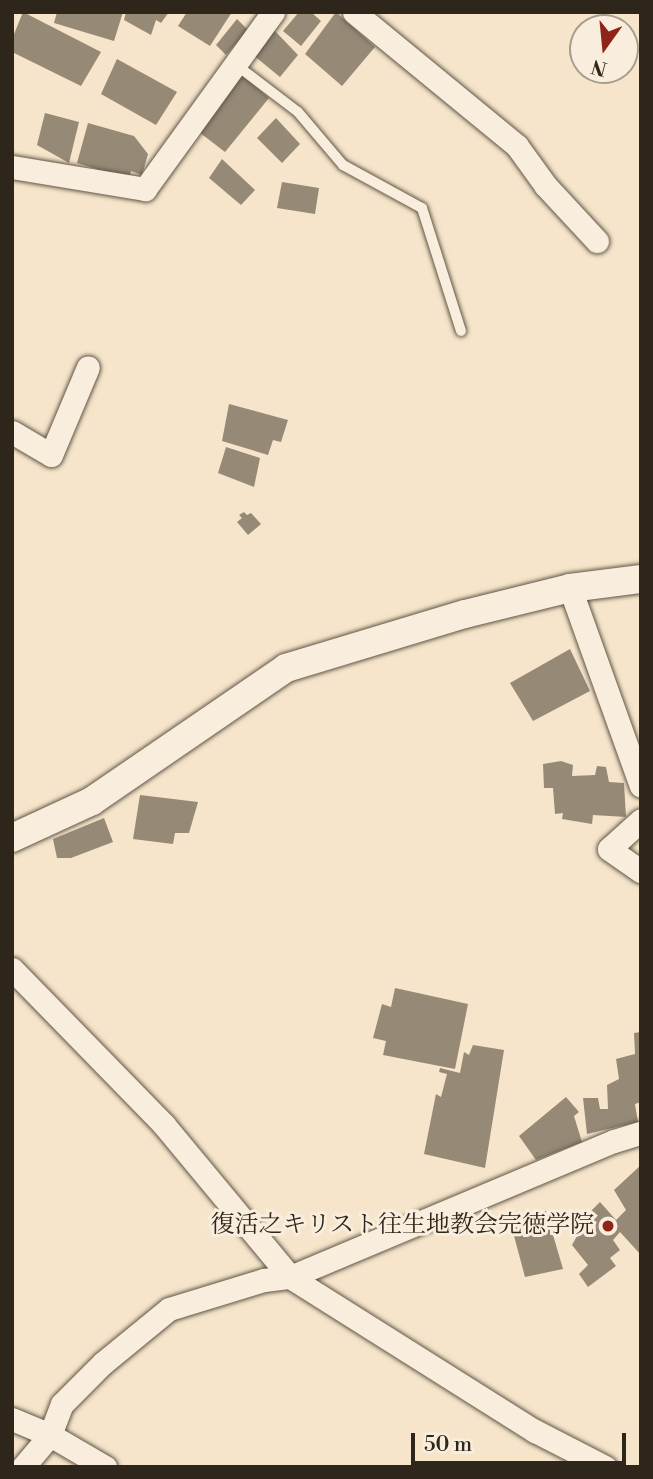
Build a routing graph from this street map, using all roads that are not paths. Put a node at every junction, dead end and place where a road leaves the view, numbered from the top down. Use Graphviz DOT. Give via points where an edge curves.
graph roads {
  1 [pos="273,12"];
  2 [pos="354,12"];
  3 [pos="235,64"];
  4 [pos="12,167"];
  5 [pos="597,241"];
  6 [pos="461,331"];
  7 [pos="88,368"];
  8 [pos="12,432"];
  9 [pos="641,579"];
  10 [pos="570,588"];
  11 [pos="641,786"];
  12 [pos="641,820"];
  13 [pos="12,838"];
  14 [pos="641,871"];
  15 [pos="12,969"];
  16 [pos="641,1133"];
  17 [pos="290,1277"];
  18 [pos="12,1419"];
  19 [pos="50,1435"];
  20 [pos="23,1467"];
  21 [pos="105,1467"];
  22 [pos="606,1467"];
  1 -- 3 [label="street"];
  2 -- 5 [label="street" via="517,146 546,186"];
  3 -- 4 [label="street" via="145,189"];
  3 -- 6 [label="lane" via="298,111 344,165 422,208"];
  7 -- 8 [label="street" via="51,455"];
  9 -- 10 [label="street"];
  10 -- 11 [label="street"];
  10 -- 13 [label="street" via="286,668 92,801"];
  12 -- 14 [label="street" via="609,849"];
  15 -- 17 [label="street" via="164,1125"];
  16 -- 17 [label="street"];
  17 -- 19 [label="street" via="264,1280 169,1309 62,1404"];
  17 -- 22 [label="street" via="535,1431"];
  18 -- 19 [label="street"];
  19 -- 20 [label="street"];
  19 -- 21 [label="street"];
}
